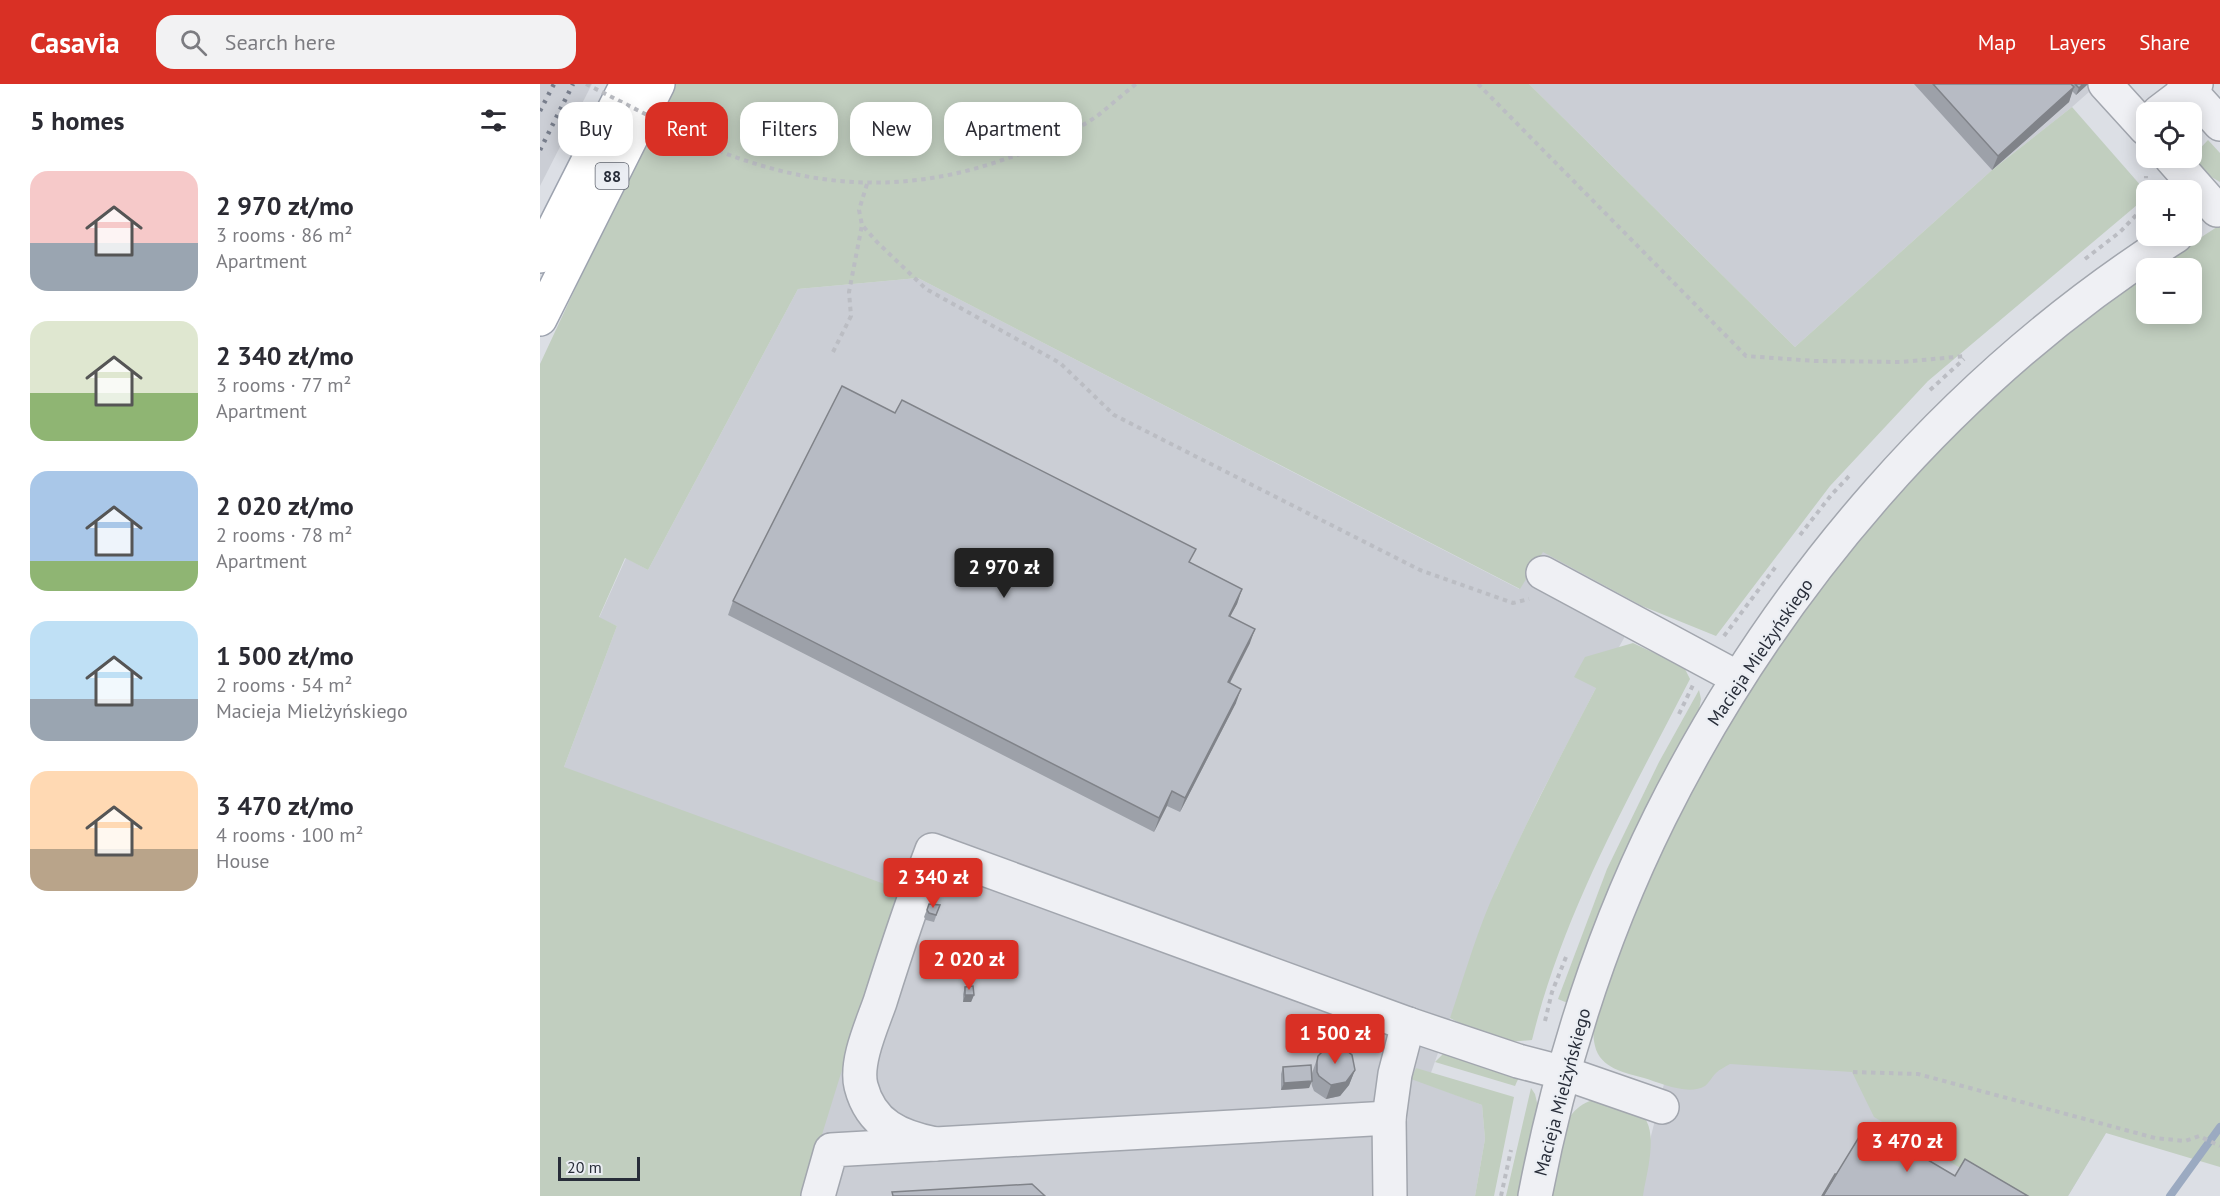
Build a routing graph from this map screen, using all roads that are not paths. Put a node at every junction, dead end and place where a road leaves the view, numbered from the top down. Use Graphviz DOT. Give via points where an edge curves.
graph roads {
  1 [pos="627,84"];
  2 [pos="658,84"];
  3 [pos="2106,84"];
  4 [pos="2189,85"];
  5 [pos="2171,102"];
  6 [pos="2136,111"];
  7 [pos="2220,124"];
  8 [pos="2161,168"];
  9 [pos="2209,214"];
  10 [pos="2161,246"];
  11 [pos="540,256"];
  12 [pos="540,319"];
  13 [pos="1552,577"];
  14 [pos="1738,678"];
  15 [pos="1408,1024"];
  16 [pos="1564,1073"];
  17 [pos="1662,1107"];
  18 [pos="1389,1118"];
  19 [pos="935,1144"];
  20 [pos="818,1196"];
  21 [pos="1390,1196"];
  22 [pos="1535,1196"];
  1 -- 11 [label="main road, 88"];
  2 -- 12 [label="main road, 88"];
  3 -- 6 [label="street"];
  4 -- 5 [label="street"];
  4 -- 7 [label="street"];
  8 -- 9 [label="street"];
  10 -- 14 [label="street, Macieja Mielżyńskiego" via="2055,323 2001,368 1900,468 1794,597"];
  13 -- 14 [label="street"];
  14 -- 16 [label="street, Macieja Mielżyńskiego" via="1694,752 1636,870 1599,961"];
  15 -- 16 [label="street"];
  15 -- 18 [label="street"];
  15 -- 19 [label="street" via="932,850 862,1059 861,1085 872,1112 886,1126 908,1139"];
  16 -- 17 [label="street"];
  16 -- 22 [label="street, Macieja Mielżyńskiego"];
  18 -- 19 [label="street"];
  18 -- 21 [label="street"];
  19 -- 20 [label="street" via="831,1150"];
}
